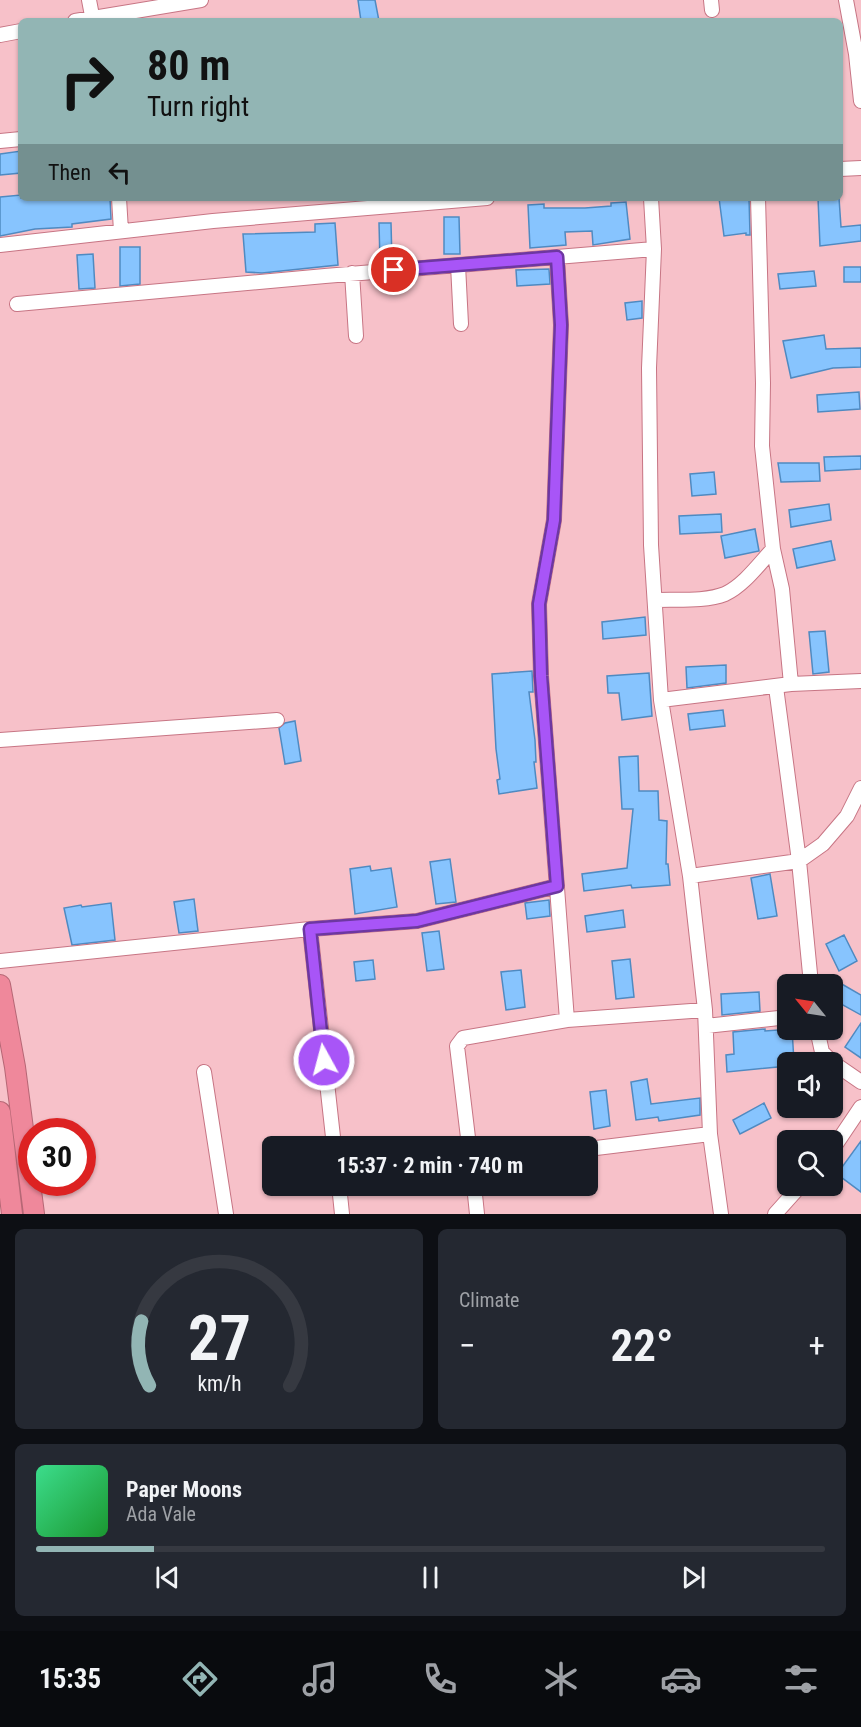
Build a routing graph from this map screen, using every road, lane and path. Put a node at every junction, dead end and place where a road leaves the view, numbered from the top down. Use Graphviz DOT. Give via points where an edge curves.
graph roads {
  1 [pos="89,0"];
  2 [pos="201,0"];
  3 [pos="846,0"];
  4 [pos="93,18"];
  5 [pos="99,18"];
  6 [pos="18,31"];
  7 [pos="851,33"];
  8 [pos="0,34"];
  9 [pos="861,101"];
  10 [pos="18,139"];
  11 [pos="0,141"];
  12 [pos="861,168"];
  13 [pos="843,169"];
  14 [pos="118,201"];
  15 [pos="454,201"];
  16 [pos="651,201"];
  17 [pos="758,201"];
  18 [pos="121,231"];
  19 [pos="0,245"];
  20 [pos="654,249"];
  21 [pos="557,257"];
  22 [pos="458,265"];
  23 [pos="352,273"];
  24 [pos="17,304"];
  25 [pos="460,324"];
  26 [pos="356,336"];
  27 [pos="773,549"];
  28 [pos="655,600"];
  29 [pos="861,681"];
  30 [pos="791,684"];
  31 [pos="776,687"];
  32 [pos="661,700"];
  33 [pos="277,720"];
  34 [pos="0,740"];
  35 [pos="861,788"];
  36 [pos="799,861"];
  37 [pos="690,876"];
  38 [pos="557,886"];
  39 [pos="310,929"];
  40 [pos="0,961"];
  41 [pos="810,974"];
  42 [pos="0,985"];
  43 [pos="705,1010"];
  44 [pos="777,1018"];
  45 [pos="567,1020"];
  46 [pos="706,1026"];
  47 [pos="843,1070"];
  48 [pos="204,1072"];
  49 [pos="861,1082"];
  50 [pos="861,1107"];
  51 [pos="0,1112"];
  52 [pos="710,1134"];
  53 [pos="843,1134"];
  54 [pos="333,1136"];
  55 [pos="468,1136"];
  56 [pos="2,1146"];
  57 [pos="598,1148"];
  58 [pos="340,1196"];
  59 [pos="475,1196"];
  60 [pos="791,1196"];
  61 [pos="12,1214"];
  62 [pos="34,1214"];
  63 [pos="226,1214"];
  64 [pos="342,1214"];
  65 [pos="477,1214"];
  66 [pos="721,1214"];
  67 [pos="775,1214"];
  1 -- 4 [label="street"];
  2 -- 5 [label="street"];
  3 -- 7 [label="street"];
  6 -- 8 [label="street"];
  7 -- 9 [label="street"];
  10 -- 11 [label="street"];
  12 -- 13 [label="street"];
  14 -- 18 [label="street"];
  15 -- 18 [label="street"];
  16 -- 20 [label="street"];
  17 -- 27 [label="street" via="764,383 762,446"];
  18 -- 19 [label="street"];
  20 -- 21 [label="street"];
  20 -- 28 [label="street" via="649,368"];
  21 -- 22 [label="street"];
  21 -- 38 [label="street" via="561,325 554,520 539,604"];
  22 -- 23 [label="street"];
  22 -- 25 [label="street"];
  23 -- 24 [label="street"];
  23 -- 26 [label="street"];
  27 -- 28 [label="street" via="727,593"];
  27 -- 30 [label="street" via="782,589"];
  28 -- 32 [label="street"];
  29 -- 30 [label="street"];
  30 -- 31 [label="street"];
  31 -- 32 [label="street"];
  31 -- 36 [label="street"];
  32 -- 37 [label="street"];
  33 -- 34 [label="street"];
  35 -- 36 [label="street" via="847,816 823,844"];
  36 -- 37 [label="street"];
  36 -- 41 [label="street"];
  37 -- 43 [label="street"];
  38 -- 39 [label="street" via="417,921"];
  38 -- 45 [label="street"];
  39 -- 40 [label="street"];
  39 -- 54 [label="street"];
  42 -- 62 [label="highway"];
  43 -- 45 [label="street"];
  43 -- 46 [label="street"];
  44 -- 46 [label="street"];
  45 -- 55 [label="street" via="460,1041 457,1046"];
  46 -- 52 [label="street"];
  47 -- 49 [label="street"];
  48 -- 63 [label="street"];
  50 -- 53 [label="street"];
  51 -- 56 [label="highway"];
  52 -- 57 [label="street"];
  52 -- 66 [label="street"];
  56 -- 61 [label="highway"];
  58 -- 64 [label="street"];
  59 -- 65 [label="street"];
  60 -- 67 [label="street"];
}
